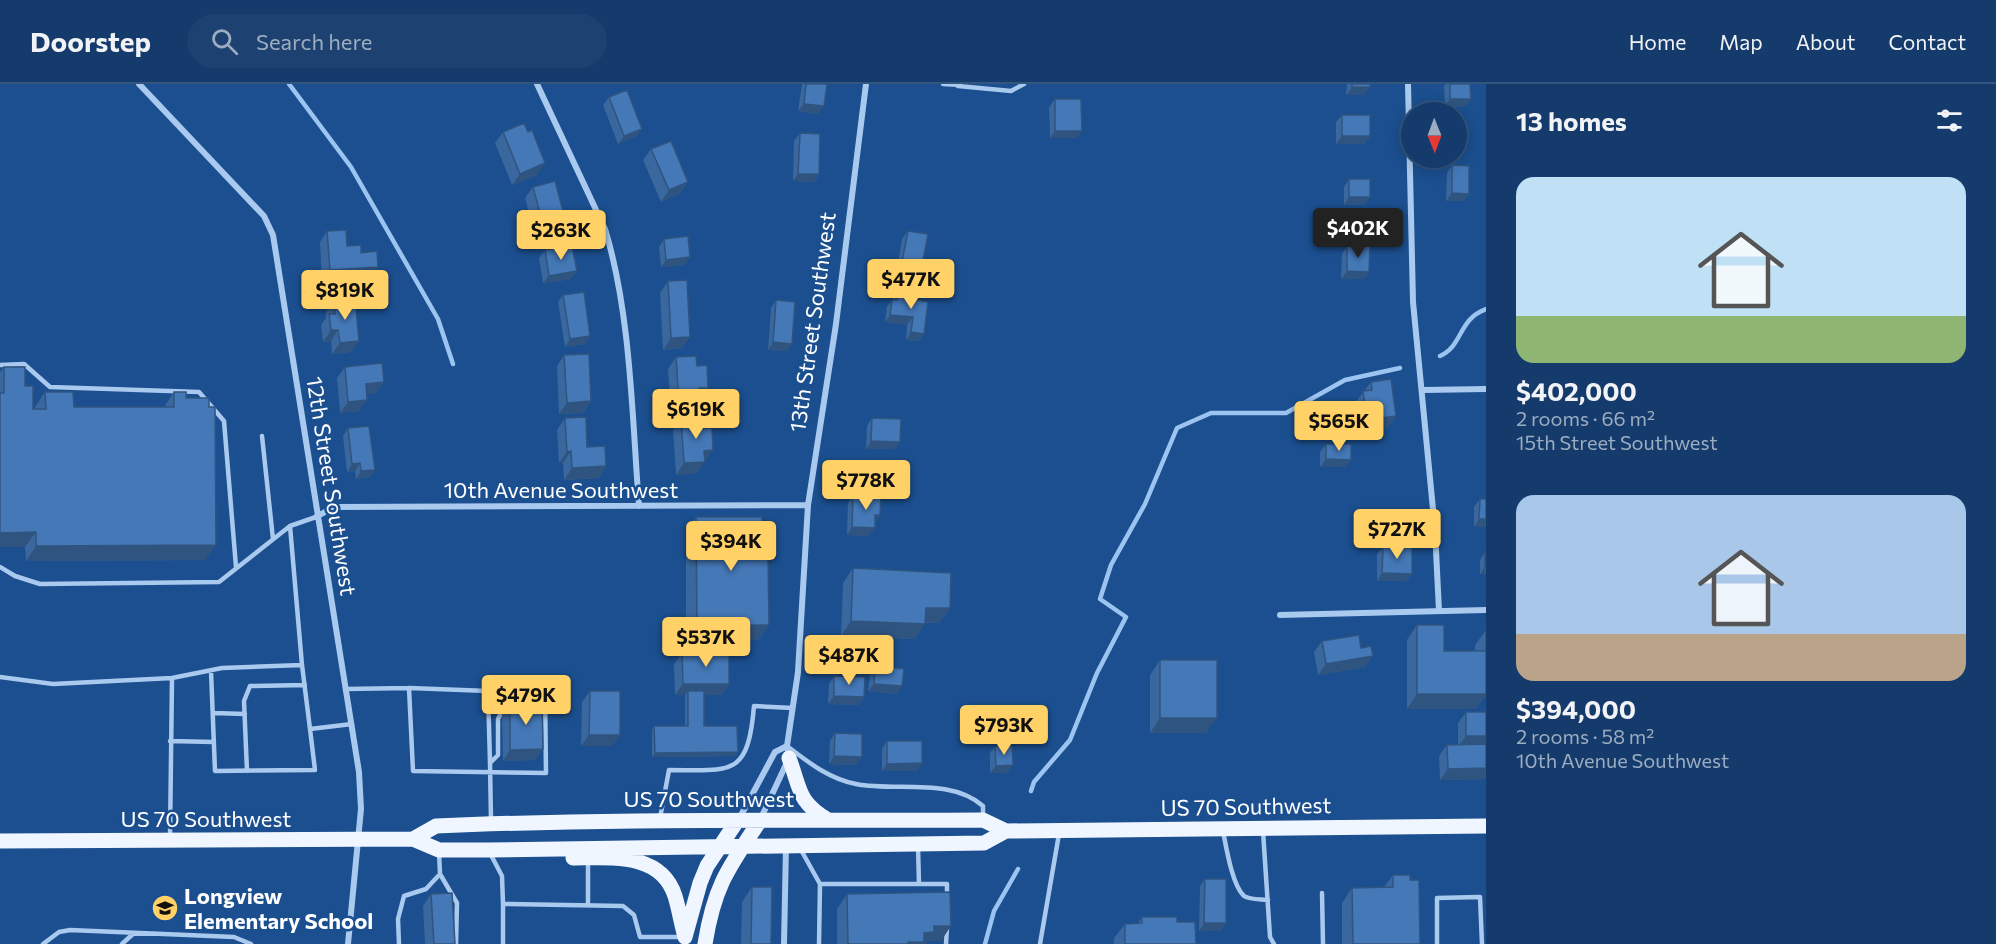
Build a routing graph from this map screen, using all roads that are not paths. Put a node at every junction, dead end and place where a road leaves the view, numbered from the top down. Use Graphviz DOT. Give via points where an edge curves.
graph roads {
  1 [pos="139,84"];
  2 [pos="537,84"];
  3 [pos="866,84"];
  4 [pos="943,84"];
  5 [pos="1024,84"];
  6 [pos="1408,84"];
  7 [pos="960,85"];
  8 [pos="0,365"];
  9 [pos="1486,389"];
  10 [pos="1423,390"];
  11 [pos="262,436"];
  12 [pos="808,505"];
  13 [pos="639,506"];
  14 [pos="316,517"];
  15 [pos="290,526"];
  16 [pos="273,539"];
  17 [pos="0,567"];
  18 [pos="236,568"];
  19 [pos="1486,610"];
  20 [pos="1439,611"];
  21 [pos="1280,615"];
  22 [pos="302,665"];
  23 [pos="211,671"];
  24 [pos="0,677"];
  25 [pos="172,678"];
  26 [pos="306,685"];
  27 [pos="409,688"];
  28 [pos="346,689"];
  29 [pos="488,691"];
  30 [pos="519,703"];
  31 [pos="538,707"];
  32 [pos="793,708"];
  33 [pos="213,713"];
  34 [pos="245,714"];
  35 [pos="352,724"];
  36 [pos="545,724"];
  37 [pos="310,729"];
  38 [pos="170,741"];
  39 [pos="214,742"];
  40 [pos="788,752"];
  41 [pos="490,763"];
  42 [pos="247,771"];
  43 [pos="490,773"];
  44 [pos="660,820"];
  45 [pos="828,820"];
  46 [pos="983,820"];
  47 [pos="737,821"];
  48 [pos="759,822"];
  49 [pos="491,824"];
  50 [pos="1486,826"];
  51 [pos="1263,828"];
  52 [pos="1223,829"];
  53 [pos="1059,830"];
  54 [pos="1006,831"];
  55 [pos="170,840"];
  56 [pos="357,840"];
  57 [pos="413,840"];
  58 [pos="0,841"];
  59 [pos="918,844"];
  60 [pos="721,845"];
  61 [pos="792,845"];
  62 [pos="743,846"];
  63 [pos="503,849"];
  64 [pos="439,850"];
  65 [pos="487,850"];
  66 [pos="588,858"];
  67 [pos="440,874"];
  68 [pos="820,884"];
  69 [pos="919,884"];
  70 [pos="1322,893"];
  71 [pos="1268,900"];
  72 [pos="503,904"];
  73 [pos="588,904"];
  74 [pos="947,904"];
  75 [pos="946,924"];
  76 [pos="134,933"];
  77 [pos="640,937"];
  78 [pos="685,940"];
  79 [pos="43,944"];
  80 [pos="122,944"];
  81 [pos="251,944"];
  82 [pos="348,944"];
  83 [pos="399,944"];
  84 [pos="456,944"];
  85 [pos="503,944"];
  86 [pos="640,944"];
  87 [pos="705,944"];
  88 [pos="784,944"];
  89 [pos="819,944"];
  90 [pos="946,944"];
  91 [pos="1040,944"];
  92 [pos="1274,944"];
  93 [pos="1323,944"];
  94 [pos="1437,944"];
  95 [pos="1482,944"];
  1 -- 14 [label="street, 12th Street Southwest" via="264,216 273,235"];
  2 -- 13 [label="street" via="613,254 631,397"];
  3 -- 12 [label="street, 13th Street Southwest" via="836,324"];
  4 -- 7 [label="lane"];
  5 -- 7 [label="lane" via="1011,91"];
  6 -- 10 [label="street" via="1413,302"];
  8 -- 18 [label="lane" via="24,364 50,387 199,392 224,422"];
  9 -- 10 [label="street"];
  10 -- 20 [label="street"];
  11 -- 16 [label="lane"];
  12 -- 13 [label="street, 10th Avenue Southwest"];
  12 -- 32 [label="street, 13th Street Southwest"];
  13 -- 14 [label="street, 10th Avenue Southwest" via="334,507"];
  14 -- 15 [label="lane"];
  14 -- 28 [label="street, 12th Street Southwest"];
  15 -- 16 [label="lane"];
  15 -- 22 [label="lane"];
  16 -- 18 [label="lane"];
  17 -- 18 [label="lane" via="40,584 95,585 219,582"];
  19 -- 20 [label="street"];
  20 -- 21 [label="street"];
  22 -- 23 [label="lane"];
  22 -- 26 [label="lane"];
  23 -- 25 [label="lane"];
  23 -- 33 [label="lane"];
  24 -- 25 [label="lane" via="53,684"];
  25 -- 38 [label="lane"];
  26 -- 34 [label="lane" via="250,686 244,701"];
  26 -- 37 [label="lane"];
  27 -- 28 [label="lane"];
  27 -- 29 [label="lane"];
  27 -- 43 [label="lane" via="413,771"];
  28 -- 35 [label="street, 12th Street Southwest"];
  29 -- 36 [label="lane" via="544,691"];
  29 -- 41 [label="lane"];
  30 -- 41 [label="lane" via="505,705 499,714 498,755"];
  31 -- 36 [label="lane"];
  32 -- 40 [label="street, 13th Street Southwest"];
  32 -- 44 [label="lane" via="754,706 749,741 728,770 669,770"];
  33 -- 34 [label="lane"];
  33 -- 39 [label="lane"];
  34 -- 42 [label="lane"];
  35 -- 37 [label="lane"];
  35 -- 56 [label="street, 12th Street Southwest" via="361,792"];
  36 -- 43 [label="lane" via="546,773"];
  37 -- 42 [label="lane" via="315,770"];
  38 -- 39 [label="lane"];
  38 -- 55 [label="lane"];
  39 -- 42 [label="lane" via="214,771"];
  40 -- 45 [label="main road" via="802,798"];
  40 -- 46 [label="lane" via="828,776 856,784 952,790 983,806"];
  40 -- 47 [label="street" via="775,752"];
  40 -- 48 [label="street, 13th Street Southwest"];
  41 -- 43 [label="lane"];
  43 -- 49 [label="lane"];
  44 -- 47 [label="main road, US 70 Southwest"];
  44 -- 49 [label="main road, US 70 Southwest"];
  45 -- 46 [label="main road, US 70 Southwest"];
  45 -- 48 [label="main road, US 70 Southwest"];
  46 -- 54 [label="main road, US 70 Southwest"];
  47 -- 48 [label="main road, US 70 Southwest"];
  47 -- 60 [label="main road"];
  48 -- 62 [label="main road, 13th Street Southwest"];
  49 -- 57 [label="main road, US 70 Southwest" via="436,826"];
  50 -- 51 [label="main road, US 70 Southwest"];
  51 -- 52 [label="main road, US 70 Southwest"];
  51 -- 71 [label="lane"];
  52 -- 53 [label="main road, US 70 Southwest"];
  52 -- 71 [label="lane" via="1240,890 1245,896"];
  53 -- 54 [label="main road, US 70 Southwest"];
  53 -- 91 [label="lane"];
  54 -- 59 [label="main road, US 70 Southwest" via="984,843"];
  55 -- 56 [label="main road, US 70 Southwest"];
  55 -- 58 [label="main road, US 70 Southwest"];
  56 -- 57 [label="main road, US 70 Southwest"];
  56 -- 82 [label="street, 12th Street Southwest"];
  57 -- 64 [label="main road, US 70 Southwest"];
  59 -- 61 [label="main road, US 70 Southwest"];
  59 -- 69 [label="lane"];
  60 -- 62 [label="main road, US 70 Southwest"];
  60 -- 63 [label="main road, US 70 Southwest"];
  60 -- 78 [label="main road" via="700,883"];
  61 -- 62 [label="main road, US 70 Southwest"];
  61 -- 68 [label="lane"];
  61 -- 88 [label="street"];
  62 -- 87 [label="main road, 13th Street Southwest" via="724,873 715,896"];
  63 -- 65 [label="main road, US 70 Southwest"];
  63 -- 66 [label="main road" via="526,859"];
  64 -- 65 [label="main road, US 70 Southwest"];
  64 -- 67 [label="lane"];
  65 -- 72 [label="lane" via="502,876"];
  66 -- 73 [label="lane"];
  66 -- 78 [label="main road" via="625,859 658,869 674,893"];
  67 -- 83 [label="lane" via="426,889 404,896 398,920"];
  67 -- 84 [label="lane" via="457,903"];
  68 -- 69 [label="lane"];
  68 -- 89 [label="lane"];
  69 -- 74 [label="lane" via="947,884"];
  70 -- 93 [label="lane"];
  71 -- 92 [label="lane" via="1270,937"];
  72 -- 73 [label="lane"];
  72 -- 85 [label="lane"];
  73 -- 77 [label="lane" via="624,906 634,915"];
  75 -- 90 [label="lane"];
  76 -- 79 [label="lane" via="70,930 59,932"];
  76 -- 80 [label="lane"];
  76 -- 81 [label="lane" via="234,937"];
  77 -- 78 [label="lane"];
  77 -- 86 [label="lane"];
  94 -- 95 [label="lane" via="1437,898 1480,897"];
}
